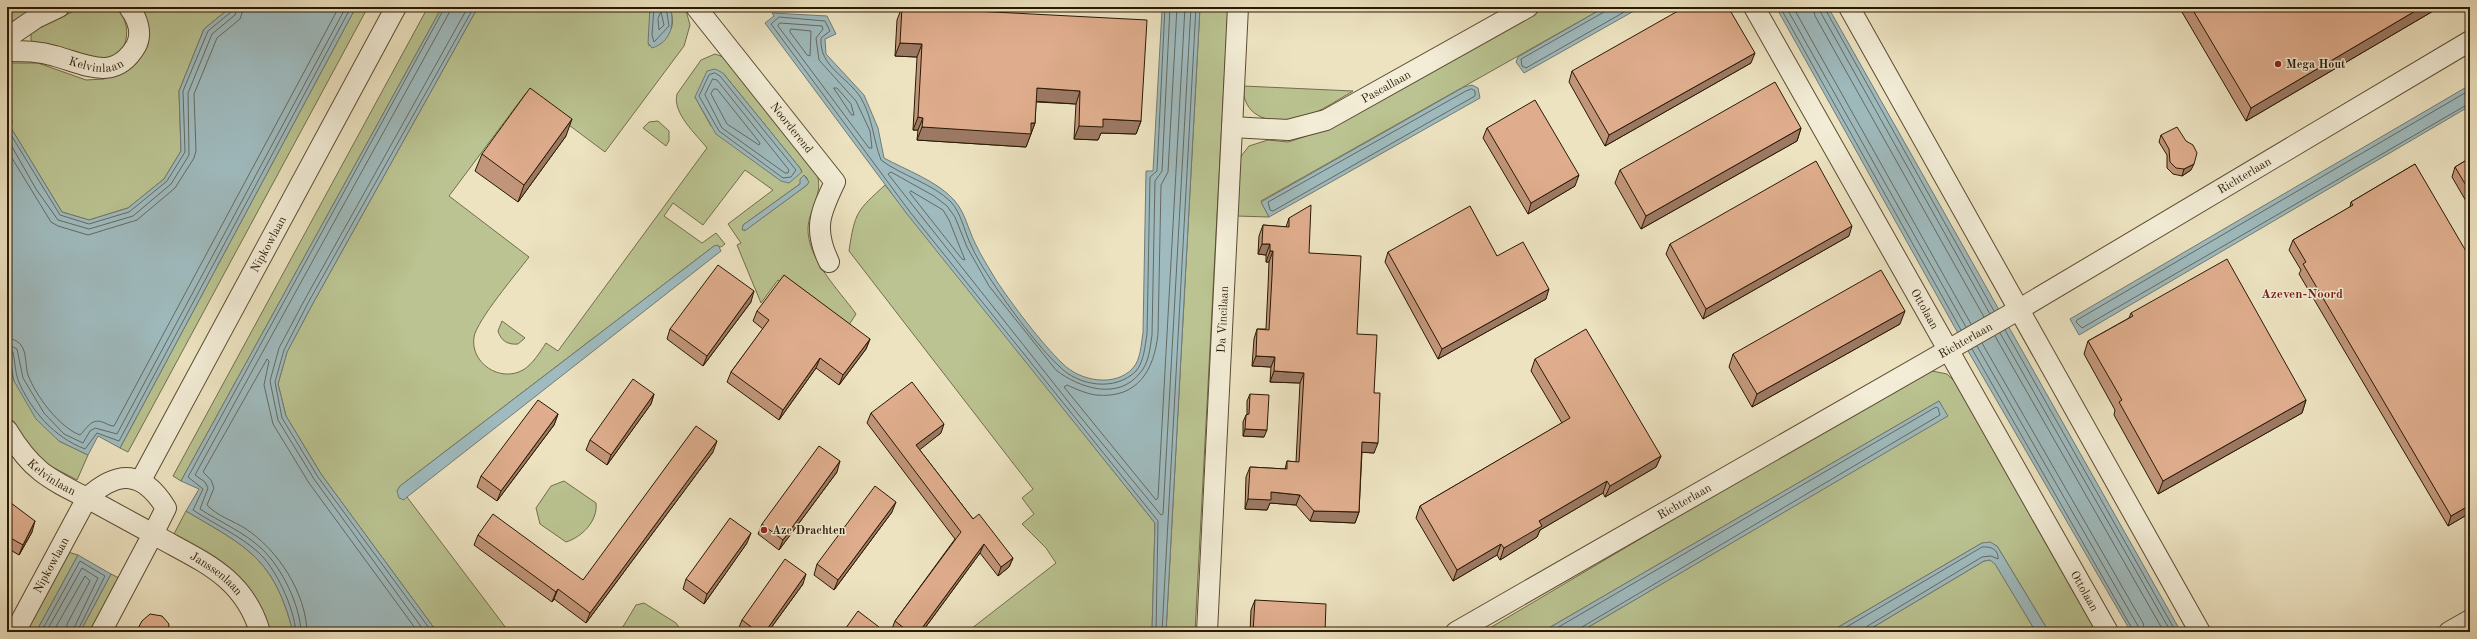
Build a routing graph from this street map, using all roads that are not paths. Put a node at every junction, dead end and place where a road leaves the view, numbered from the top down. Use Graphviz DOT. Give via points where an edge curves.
graph roads {
  1 [pos="59,7"];
  2 [pos="128,7"];
  3 [pos="396,7"];
  4 [pos="696,7"];
  5 [pos="1238,7"];
  6 [pos="1528,7"];
  7 [pos="1754,7"];
  8 [pos="1848,7"];
  9 [pos="7,38"];
  10 [pos="2470,41"];
  11 [pos="7,51"];
  12 [pos="1232,127"];
  13 [pos="829,262"];
  14 [pos="2014,312"];
  15 [pos="1954,347"];
  16 [pos="7,430"];
  17 [pos="140,480"];
  18 [pos="87,498"];
  19 [pos="153,534"];
  20 [pos="2470,620"];
  21 [pos="15,632"];
  22 [pos="101,632"];
  23 [pos="260,632"];
  24 [pos="1207,632"];
  25 [pos="1456,632"];
  26 [pos="2108,632"];
  27 [pos="2200,632"];
  28 [pos="2449,632"];
  1 -- 9 [label="street" via="36,18"];
  2 -- 11 [label="street, Kelvinlaan" via="137,18 139,40 129,58 108,69 82,66 28,50"];
  3 -- 17 [label="street, Nipkowlaan"];
  4 -- 13 [label="street, Noorderend" via="835,182 824,205 818,230"];
  5 -- 12 [label="street, Da Vincilaan"];
  6 -- 12 [label="street, Pascallaan" via="1326,120 1288,130"];
  7 -- 15 [label="street, Ottolaan"];
  8 -- 14 [label="street"];
  10 -- 14 [label="street, Richterlaan"];
  12 -- 24 [label="street, Da Vincilaan"];
  14 -- 15 [label="street, Richterlaan"];
  14 -- 27 [label="street"];
  15 -- 25 [label="street, Richterlaan"];
  15 -- 26 [label="street, Ottolaan"];
  16 -- 18 [label="street, Kelvinlaan" via="24,456 45,477"];
  17 -- 18 [label="street, Nipkowlaan" via="120,478 105,484"];
  17 -- 19 [label="street" via="155,491 166,508"];
  18 -- 19 [label="street"];
  18 -- 21 [label="street, Nipkowlaan"];
  19 -- 22 [label="street"];
  19 -- 23 [label="street, Janssenlaan" via="224,574 251,608"];
  20 -- 28 [label="street"];
}
